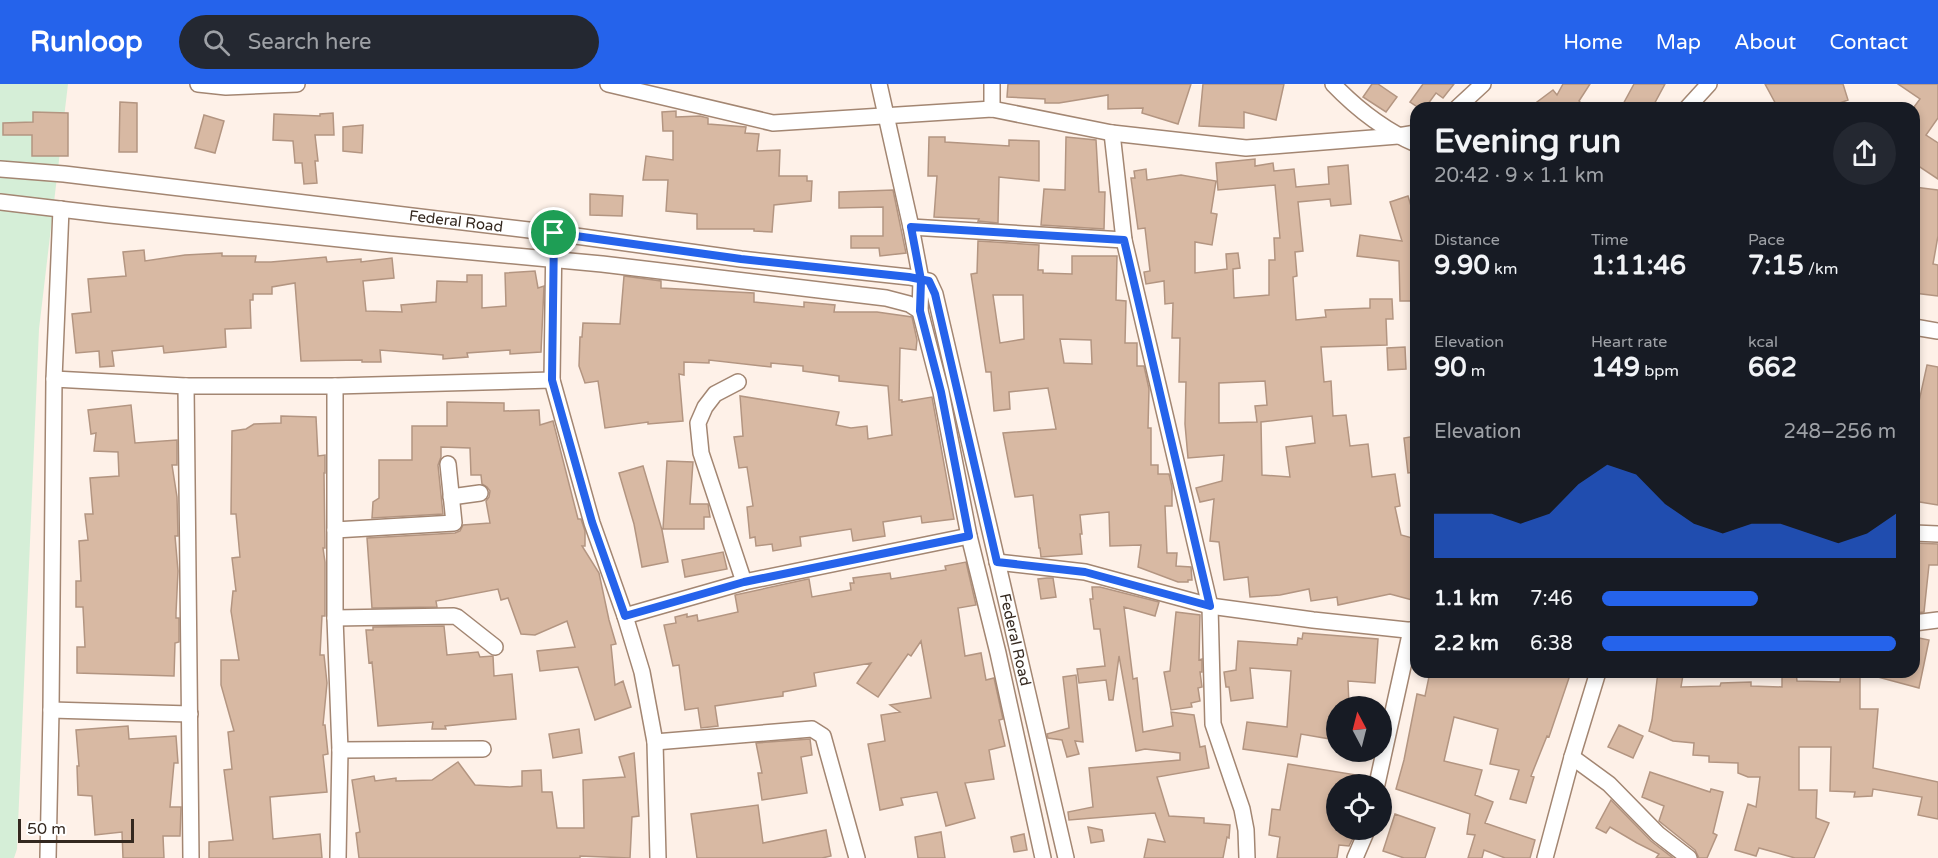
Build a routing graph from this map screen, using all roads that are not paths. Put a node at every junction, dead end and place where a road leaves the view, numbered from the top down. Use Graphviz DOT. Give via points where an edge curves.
graph roads {
  1 [pos="198,84"];
  2 [pos="297,84"];
  3 [pos="608,84"];
  4 [pos="879,84"];
  5 [pos="992,84"];
  6 [pos="1333,84"];
  7 [pos="1483,84"];
  8 [pos="1709,84"];
  9 [pos="1464,102"];
  10 [pos="1692,102"];
  11 [pos="992,109"];
  12 [pos="887,116"];
  13 [pos="1112,133"];
  14 [pos="1410,134"];
  15 [pos="1398,136"];
  16 [pos="1410,141"];
  17 [pos="0,169"];
  18 [pos="0,202"];
  19 [pos="61,209"];
  20 [pos="911,227"];
  21 [pos="554,233"];
  22 [pos="1124,240"];
  23 [pos="553,260"];
  24 [pos="921,280"];
  25 [pos="920,311"];
  26 [pos="1920,328"];
  27 [pos="1938,331"];
  28 [pos="54,379"];
  29 [pos="552,380"];
  30 [pos="738,382"];
  31 [pos="186,386"];
  32 [pos="335,386"];
  33 [pos="448,464"];
  34 [pos="480,494"];
  35 [pos="451,497"];
  36 [pos="335,530"];
  37 [pos="1920,533"];
  38 [pos="1938,534"];
  39 [pos="969,536"];
  40 [pos="997,562"];
  41 [pos="744,582"];
  42 [pos="1210,606"];
  43 [pos="625,616"];
  44 [pos="335,618"];
  45 [pos="1938,620"];
  46 [pos="1920,622"];
  47 [pos="1410,630"];
  48 [pos="495,647"];
  49 [pos="1410,647"];
  50 [pos="1596,678"];
  51 [pos="51,710"];
  52 [pos="190,714"];
  53 [pos="655,742"];
  54 [pos="483,748"];
  55 [pos="340,750"];
  56 [pos="1572,757"];
  57 [pos="1379,774"];
  58 [pos="1363,840"];
  59 [pos="48,858"];
  60 [pos="191,858"];
  61 [pos="338,858"];
  62 [pos="657,858"];
  63 [pos="857,858"];
  64 [pos="1043,858"];
  65 [pos="1066,858"];
  66 [pos="1247,858"];
  67 [pos="1355,858"];
  68 [pos="1545,858"];
  69 [pos="1689,858"];
  1 -- 2 [label="street"];
  3 -- 12 [label="street" via="773,123"];
  4 -- 12 [label="street"];
  5 -- 11 [label="street"];
  6 -- 15 [label="street" via="1353,105"];
  7 -- 9 [label="street"];
  8 -- 10 [label="street"];
  11 -- 12 [label="street"];
  11 -- 13 [label="street"];
  12 -- 20 [label="street"];
  13 -- 15 [label="street" via="1246,148"];
  13 -- 22 [label="street"];
  14 -- 15 [label="street"];
  15 -- 16 [label="street"];
  17 -- 21 [label="street, Federal Road"];
  18 -- 19 [label="street, Federal Road"];
  19 -- 23 [label="street, Federal Road"];
  19 -- 28 [label="street"];
  20 -- 22 [label="street"];
  20 -- 24 [label="street"];
  21 -- 23 [label="street"];
  21 -- 24 [label="street, Federal Road"];
  22 -- 42 [label="street"];
  23 -- 25 [label="street, Federal Road" via="886,298"];
  23 -- 29 [label="street"];
  24 -- 25 [label="street"];
  24 -- 40 [label="street, Federal Road" via="929,281 935,294"];
  25 -- 39 [label="street, Federal Road" via="941,392"];
  26 -- 27 [label="street"];
  28 -- 31 [label="street"];
  28 -- 51 [label="street"];
  29 -- 32 [label="street"];
  29 -- 43 [label="street" via="592,522"];
  30 -- 41 [label="street" via="715,394 698,423 701,453"];
  31 -- 32 [label="street"];
  31 -- 52 [label="street"];
  32 -- 36 [label="street"];
  33 -- 35 [label="street"];
  34 -- 35 [label="street"];
  35 -- 36 [label="street" via="454,523"];
  36 -- 44 [label="street"];
  37 -- 38 [label="street"];
  39 -- 41 [label="street"];
  39 -- 64 [label="street, Federal Road" via="999,653"];
  40 -- 42 [label="street" via="1085,572"];
  40 -- 65 [label="street, Federal Road"];
  41 -- 43 [label="street"];
  42 -- 47 [label="street"];
  42 -- 66 [label="street" via="1213,724 1242,809"];
  43 -- 53 [label="street" via="642,672"];
  44 -- 48 [label="street" via="457,616"];
  44 -- 55 [label="street"];
  45 -- 46 [label="street"];
  49 -- 57 [label="street"];
  50 -- 56 [label="street"];
  51 -- 52 [label="street"];
  51 -- 59 [label="street"];
  52 -- 60 [label="street"];
  53 -- 62 [label="street"];
  53 -- 63 [label="street" via="817,730 824,736"];
  54 -- 55 [label="street"];
  55 -- 61 [label="street"];
  56 -- 68 [label="street"];
  56 -- 69 [label="street" via="1609,784 1658,834"];
  58 -- 67 [label="street"];
}
